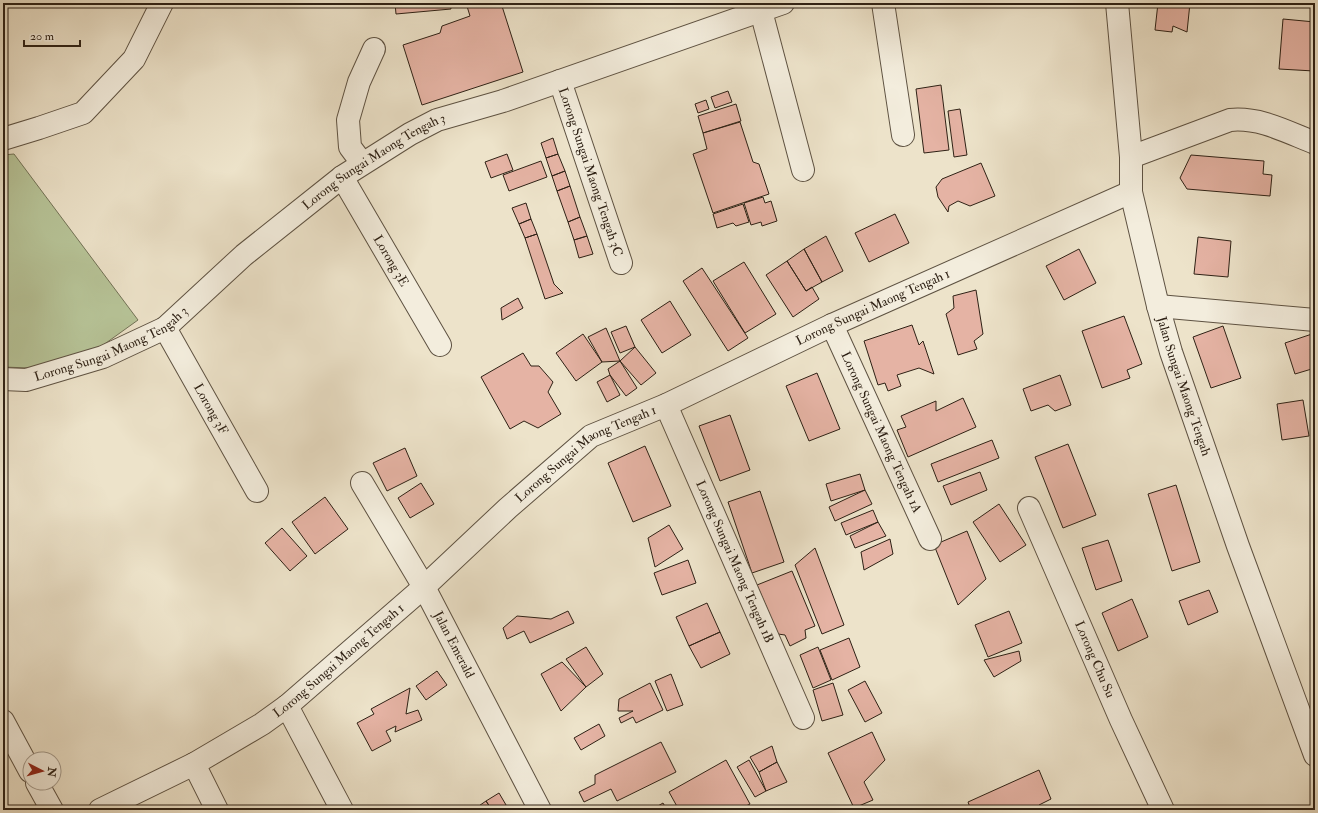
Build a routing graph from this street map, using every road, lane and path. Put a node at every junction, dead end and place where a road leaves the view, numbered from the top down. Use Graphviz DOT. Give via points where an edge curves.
graph roads {
  1 [pos="162,3"];
  2 [pos="783,3"];
  3 [pos="882,3"];
  4 [pos="1117,3"];
  5 [pos="761,11"];
  6 [pos="374,49"];
  7 [pos="560,81"];
  8 [pos="903,135"];
  9 [pos="3,139"];
  10 [pos="1315,144"];
  11 [pos="1131,157"];
  12 [pos="362,163"];
  13 [pos="802,170"];
  14 [pos="342,177"];
  15 [pos="1132,192"];
  16 [pos="621,262"];
  17 [pos="1158,306"];
  18 [pos="1315,320"];
  19 [pos="832,325"];
  20 [pos="165,328"];
  21 [pos="440,345"];
  22 [pos="3,379"];
  23 [pos="666,405"];
  24 [pos="362,483"];
  25 [pos="257,491"];
  26 [pos="1029,508"];
  27 [pos="930,539"];
  28 [pos="424,587"];
  29 [pos="287,706"];
  30 [pos="803,718"];
  31 [pos="3,721"];
  32 [pos="1315,755"];
  33 [pos="22,756"];
  34 [pos="194,764"];
  35 [pos="41,791"];
  36 [pos="52,810"];
  37 [pos="100,810"];
  38 [pos="217,810"];
  39 [pos="342,810"];
  40 [pos="540,810"];
  41 [pos="1164,810"];
  1 -- 9 [label="street" via="134,59 83,113"];
  2 -- 5 [label="street, Lorong Sungai Maong Tengah 3"];
  3 -- 8 [label="street"];
  4 -- 11 [label="street, Jalan Sungai Maong Tengah"];
  5 -- 7 [label="street, Lorong Sungai Maong Tengah 3"];
  5 -- 13 [label="street"];
  6 -- 12 [label="street" via="359,82 348,120 350,147"];
  7 -- 12 [label="street, Lorong Sungai Maong Tengah 3" via="437,120"];
  7 -- 16 [label="street, Lorong Sungai Maong Tengah 3C"];
  10 -- 11 [label="street" via="1262,122 1242,119 1230,120"];
  11 -- 15 [label="street, Jalan Sungai Maong Tengah"];
  12 -- 14 [label="street, Lorong Sungai Maong Tengah 3"];
  14 -- 20 [label="street, Lorong Sungai Maong Tengah 3" via="244,256"];
  14 -- 21 [label="street, Lorong 3E"];
  15 -- 17 [label="street, Jalan Sungai Maong Tengah"];
  15 -- 19 [label="street, Lorong Sungai Maong Tengah 1"];
  17 -- 18 [label="street"];
  17 -- 32 [label="street, Jalan Sungai Maong Tengah" via="1171,352 1238,546"];
  19 -- 23 [label="street, Lorong Sungai Maong Tengah 1"];
  19 -- 27 [label="street, Lorong Sungai Maong Tengah 1A"];
  20 -- 22 [label="street, Lorong Sungai Maong Tengah 3" via="103,357 26,380"];
  20 -- 25 [label="street, Lorong 3F"];
  23 -- 28 [label="street, Lorong Sungai Maong Tengah 1" via="591,436 508,508"];
  23 -- 30 [label="street, Lorong Sungai Maong Tengah 1B"];
  24 -- 28 [label="street, Jalan Emerald"];
  26 -- 41 [label="street, Lorong Chu Su" via="1121,720"];
  28 -- 29 [label="street, Lorong Sungai Maong Tengah 1"];
  28 -- 40 [label="street, Jalan Emerald"];
  29 -- 34 [label="street, Lorong Sungai Maong Tengah 1" via="262,724"];
  29 -- 39 [label="street"];
  31 -- 33 [label="street"];
  34 -- 37 [label="street, Lorong Sungai Maong Tengah 1"];
  34 -- 38 [label="street"];
  35 -- 36 [label="street"];
}
